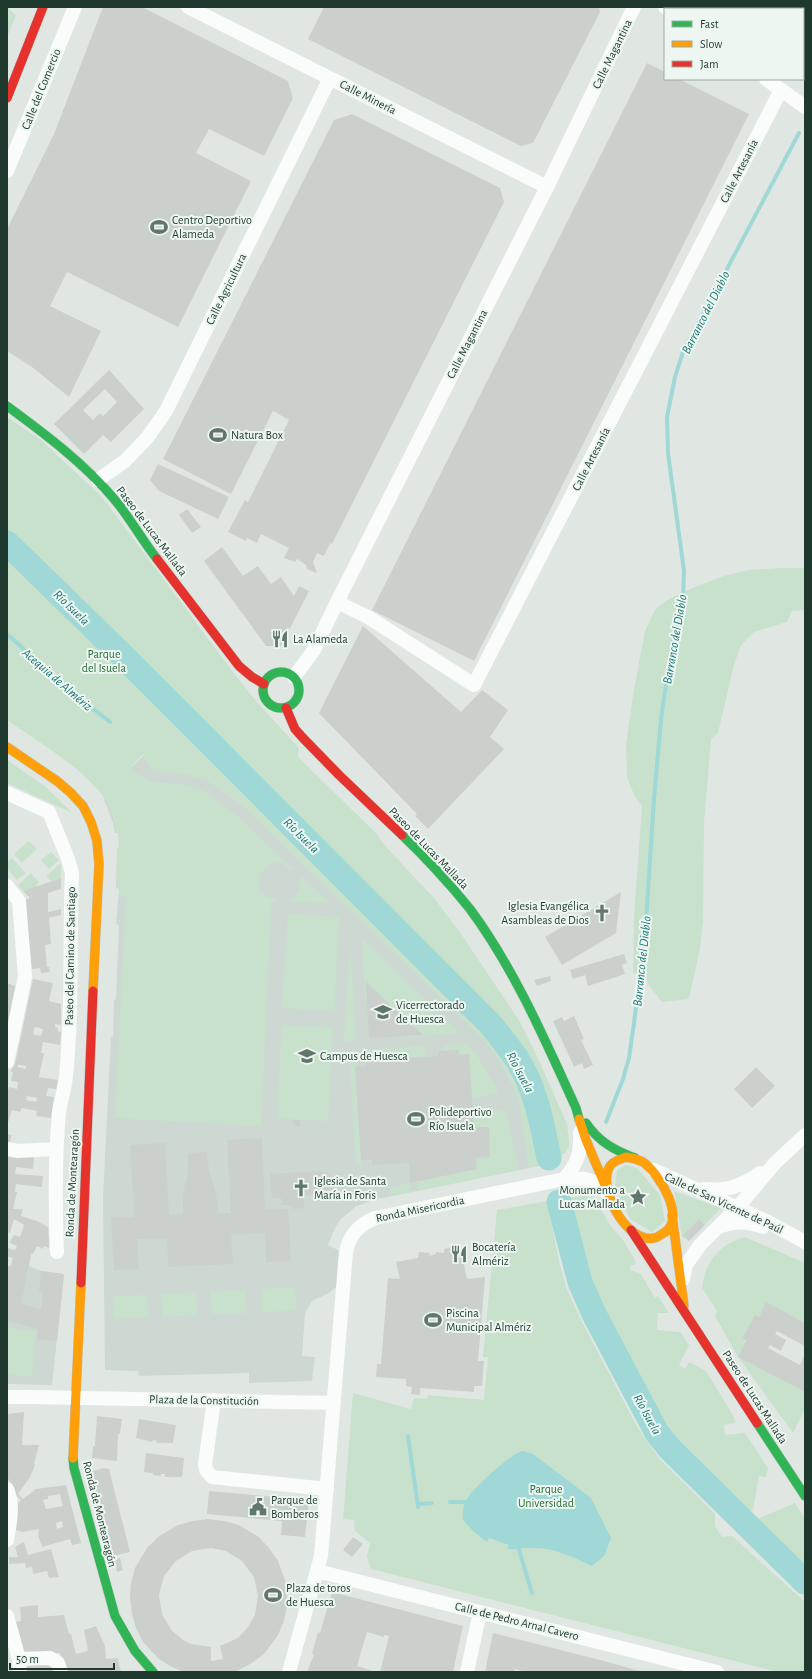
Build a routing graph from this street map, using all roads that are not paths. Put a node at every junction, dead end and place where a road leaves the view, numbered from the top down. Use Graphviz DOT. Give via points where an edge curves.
graph roads {
  1 [pos="43,7"];
  2 [pos="75,7"];
  3 [pos="188,7"];
  4 [pos="634,7"];
  5 [pos="330,78"];
  6 [pos="767,80"];
  7 [pos="781,90"];
  8 [pos="7,98"];
  9 [pos="805,107"];
  10 [pos="7,171"];
  11 [pos="547,187"];
  12 [pos="7,406"];
  13 [pos="98,480"];
  14 [pos="337,602"];
  15 [pos="294,677"];
  16 [pos="264,684"];
  17 [pos="286,708"];
  18 [pos="7,747"];
  19 [pos="7,793"];
  20 [pos="7,886"];
  21 [pos="7,1062"];
  22 [pos="576,1108"];
  23 [pos="579,1122"];
  24 [pos="805,1135"];
  25 [pos="7,1149"];
  26 [pos="56,1149"];
  27 [pos="630,1158"];
  28 [pos="775,1163"];
  29 [pos="596,1165"];
  30 [pos="648,1167"];
  31 [pos="564,1179"];
  32 [pos="681,1183"];
  33 [pos="608,1194"];
  34 [pos="737,1208"];
  35 [pos="672,1215"];
  36 [pos="631,1230"];
  37 [pos="713,1230"];
  38 [pos="644,1238"];
  39 [pos="802,1240"];
  40 [pos="677,1248"];
  41 [pos="58,1252"];
  42 [pos="682,1288"];
  43 [pos="685,1310"];
  44 [pos="7,1397"];
  45 [pos="75,1398"];
  46 [pos="214,1400"];
  47 [pos="334,1403"];
  48 [pos="7,1489"];
  49 [pos="327,1489"];
  50 [pos="805,1496"];
  51 [pos="7,1540"];
  52 [pos="317,1571"];
  53 [pos="480,1612"];
  54 [pos="7,1616"];
  55 [pos="19,1665"];
  56 [pos="710,1671"];
  57 [pos="61,1672"];
  58 [pos="153,1672"];
  59 [pos="289,1672"];
  60 [pos="467,1672"];
  1 -- 8 [label="main road"];
  2 -- 10 [label="street, Calle del Comercio"];
  3 -- 5 [label="street, Calle Minería"];
  4 -- 11 [label="street, Calle Magantina"];
  5 -- 11 [label="street, Calle Minería"];
  5 -- 13 [label="street, Calle Agricultura" via="166,411 125,461"];
  6 -- 7 [label="street"];
  7 -- 9 [label="street"];
  7 -- 14 [label="street, Calle Artesanía" via="474,685 368,617"];
  11 -- 14 [label="street, Calle Magantina"];
  12 -- 13 [label="main road, Paseo de Lucas Mallada" via="36,427"];
  13 -- 16 [label="main road, Paseo de Lucas Mallada" via="239,666"];
  14 -- 15 [label="street, Calle Magantina" via="314,650"];
  15 -- 16 [label="main road" via="284,672 274,673"];
  15 -- 17 [label="main road" via="300,692 297,700"];
  16 -- 17 [label="main road" via="264,695 269,704"];
  17 -- 22 [label="main road, Paseo de Lucas Mallada" via="295,729 424,857 449,884 492,941 536,1019"];
  18 -- 45 [label="main road, Ronda de Montearagón" via="79,800 92,821 99,846"];
  19 -- 26 [label="street, Paseo del Camino de Santiago" via="49,812 72,873 66,1078"];
  20 -- 21 [label="street" via="19,901 25,977"];
  22 -- 23 [label="main road, Paseo de Lucas Mallada"];
  22 -- 27 [label="main road, Paseo de Lucas Mallada" via="591,1133 602,1144"];
  23 -- 29 [label="main road, Paseo de Lucas Mallada"];
  23 -- 31 [label="street" via="579,1155 574,1168"];
  24 -- 28 [label="street"];
  25 -- 26 [label="street"];
  26 -- 41 [label="street, Paseo del Camino de Santiago" via="55,1215"];
  27 -- 29 [label="street, Ronda Misericordia" via="617,1158"];
  27 -- 30 [label="main road"];
  27 -- 33 [label="main road" via="617,1160 611,1166 607,1174"];
  28 -- 32 [label="street" via="731,1189 702,1189"];
  28 -- 34 [label="street"];
  29 -- 31 [label="street, Ronda Misericordia"];
  29 -- 33 [label="main road, Paseo de Lucas Mallada"];
  30 -- 32 [label="street, Calle de San Vicente de Paúl"];
  30 -- 35 [label="main road" via="666,1192"];
  31 -- 33 [label="street, Ronda Misericordia" via="591,1180"];
  31 -- 47 [label="street, Ronda Misericordia" via="375,1218 358,1229 351,1237 346,1252"];
  32 -- 34 [label="street, Calle de San Vicente de Paúl"];
  33 -- 36 [label="main road" via="620,1218"];
  34 -- 37 [label="street"];
  34 -- 39 [label="street, Calle de San Vicente de Paúl"];
  35 -- 38 [label="main road" via="672,1223 664,1234 653,1239"];
  35 -- 40 [label="main road, Paseo de Lucas Mallada"];
  36 -- 38 [label="main road"];
  36 -- 43 [label="main road, Paseo de Lucas Mallada"];
  37 -- 39 [label="street, Calle de San Vicente de Paúl" via="726,1224 748,1222"];
  37 -- 40 [label="street, Calle de San Vicente de Paúl" via="695,1243"];
  37 -- 42 [label="street" via="686,1265"];
  38 -- 40 [label="street, Calle de San Vicente de Paúl" via="662,1246"];
  40 -- 42 [label="main road, Paseo de Lucas Mallada"];
  42 -- 43 [label="main road, Paseo de Lucas Mallada"];
  43 -- 50 [label="main road, Paseo de Lucas Mallada"];
  44 -- 45 [label="street, Plaza de la Constitución"];
  45 -- 46 [label="street, Plaza de la Constitución"];
  45 -- 58 [label="main road, Ronda de Montearagón" via="74,1468 115,1616 135,1651"];
  46 -- 47 [label="street, Plaza de la Constitución"];
  46 -- 49 [label="street" via="205,1464 212,1477"];
  47 -- 49 [label="street, Ronda Misericordia"];
  48 -- 51 [label="street" via="11,1520"];
  49 -- 52 [label="street, Ronda Misericordia" via="321,1556"];
  52 -- 53 [label="street, Calle de Pedro Arnal Cavero"];
  52 -- 59 [label="street, Ronda Misericordia"];
  53 -- 56 [label="street, Calle de Pedro Arnal Cavero"];
  53 -- 60 [label="street"];
  54 -- 55 [label="street"];
  55 -- 57 [label="street" via="50,1658 58,1663"];
}
